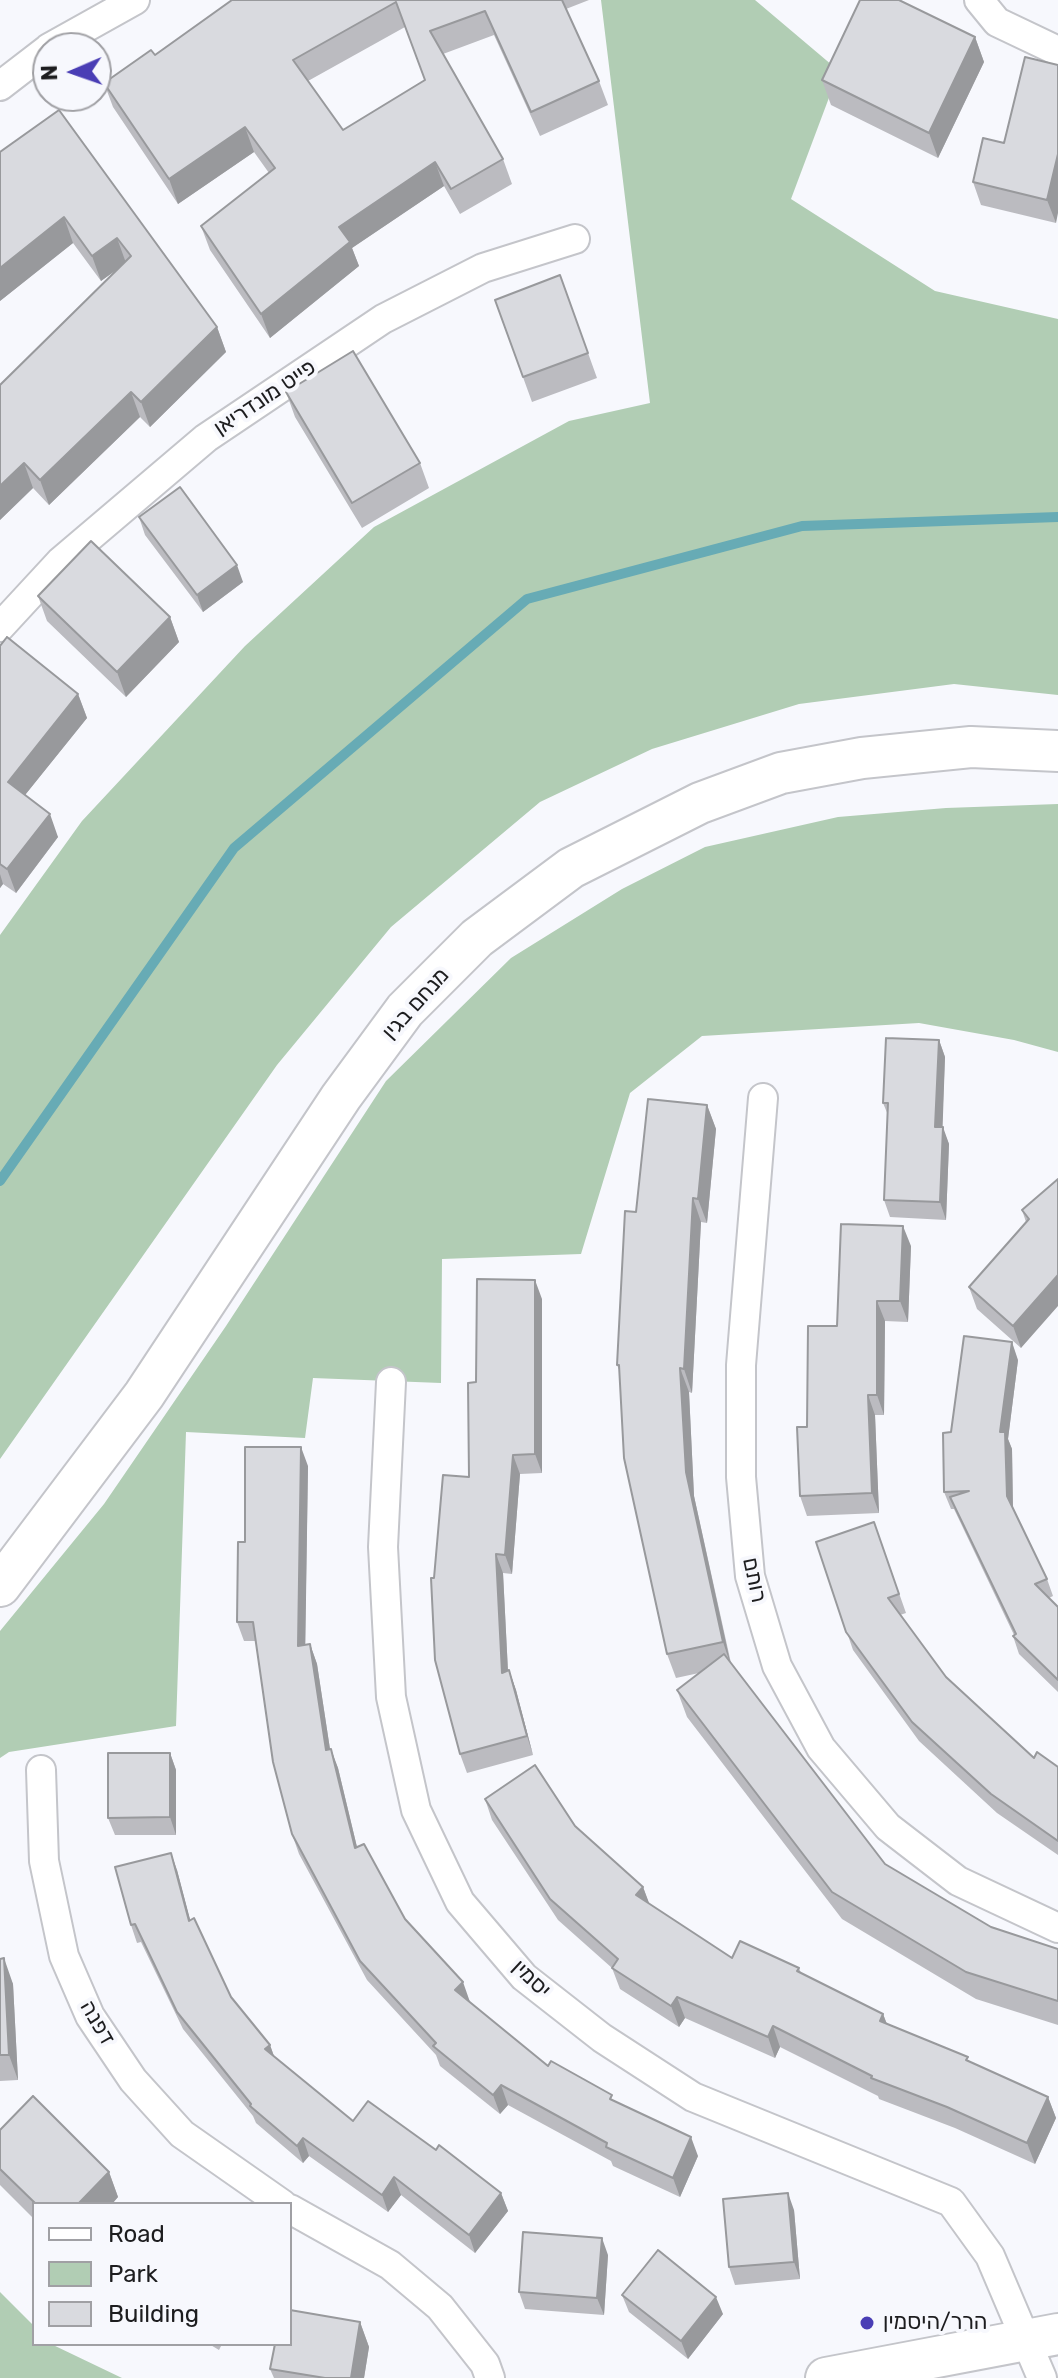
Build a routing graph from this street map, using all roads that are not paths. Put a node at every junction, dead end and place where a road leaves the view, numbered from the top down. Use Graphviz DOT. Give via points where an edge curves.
graph roads {
  1 [pos="135,0"];
  2 [pos="979,0"];
  3 [pos="78,32"];
  4 [pos="1058,51"];
  5 [pos="32,61"];
  6 [pos="0,86"];
  7 [pos="575,239"];
  8 [pos="0,627"];
  9 [pos="1058,751"];
  10 [pos="763,1098"];
  11 [pos="391,1382"];
  12 [pos="0,1586"];
  13 [pos="41,1770"];
  14 [pos="1058,1928"];
  15 [pos="279,2202"];
  16 [pos="292,2210"];
  17 [pos="1043,2338"];
  18 [pos="490,2378"];
  19 [pos="826,2378"];
  20 [pos="1042,2378"];
  1 -- 3 [label="street"];
  2 -- 4 [label="street" via="997,22"];
  5 -- 6 [label="street"];
  7 -- 8 [label="street, פייט מונדריאן" via="483,268 383,319 206,438 60,562"];
  9 -- 12 [label="street, מנחם בגין" via="971,747 781,773 700,803 571,868 477,938 405,1010 341,1097 144,1395"];
  10 -- 14 [label="street, רותם" via="741,1365 741,1477 750,1576 777,1666 821,1748 888,1827 958,1881"];
  11 -- 17 [label="street, יסמין" via="383,1547 391,1697 416,1810 460,1902 524,1977 602,2038 693,2097 951,2202"];
  13 -- 15 [label="street, דפנה" via="44,1861 64,1956 90,2016 133,2080 182,2134"];
  16 -- 18 [label="street" via="390,2265 440,2307"];
  17 -- 19 [label="street"];
  17 -- 20 [label="street, יסמין"];
}
